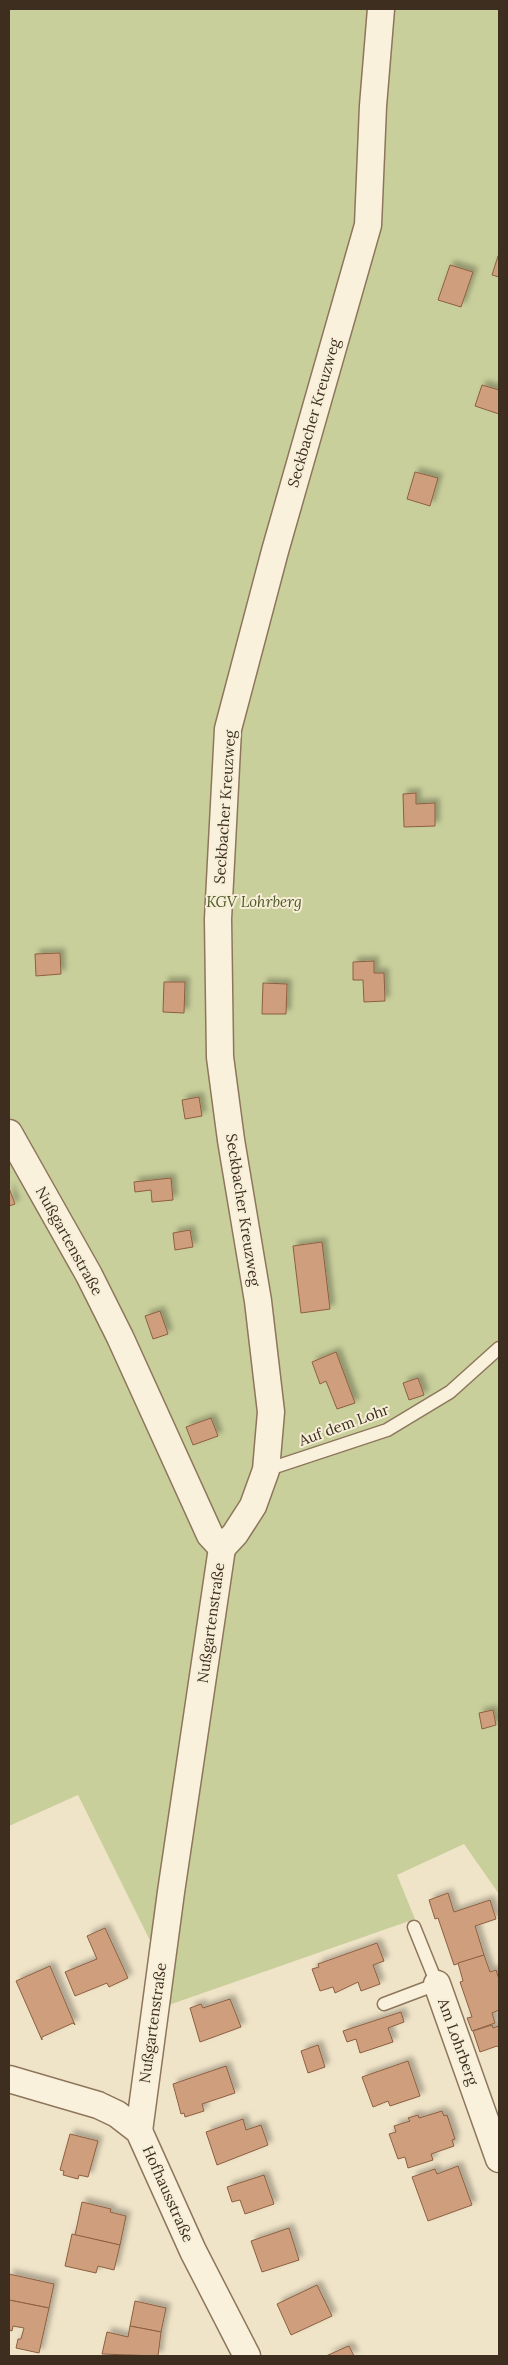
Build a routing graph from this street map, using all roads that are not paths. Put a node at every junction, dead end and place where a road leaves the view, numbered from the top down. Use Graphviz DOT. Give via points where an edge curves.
graph roads {
  1 [pos="381,9"];
  2 [pos="9,1133"];
  3 [pos="499,1348"];
  4 [pos="266,1470"];
  5 [pos="222,1548"];
  6 [pos="414,1927"];
  7 [pos="438,1984"];
  8 [pos="384,2004"];
  9 [pos="9,2079"];
  10 [pos="139,2131"];
  11 [pos="499,2159"];
  12 [pos="247,2356"];
  1 -- 4 [label="street, Seckbacher Kreuzweg" via="368,225 228,729 218,919 220,1057 258,1301 271,1412"];
  2 -- 5 [label="street, Nußgartenstraße" via="89,1275 210,1535"];
  3 -- 4 [label="lane, Auf dem Lohr" via="450,1392 387,1430"];
  4 -- 5 [label="street, Seckbacher Kreuzweg" via="253,1506 236,1534"];
  5 -- 10 [label="street, Nußgartenstraße"];
  6 -- 7 [label="lane, Am Lohrberg"];
  7 -- 8 [label="lane"];
  7 -- 11 [label="street, Am Lohrberg"];
  9 -- 10 [label="street, Hofhausstraße" via="98,2106 117,2114"];
  10 -- 12 [label="street, Hofhausstraße"];
}
